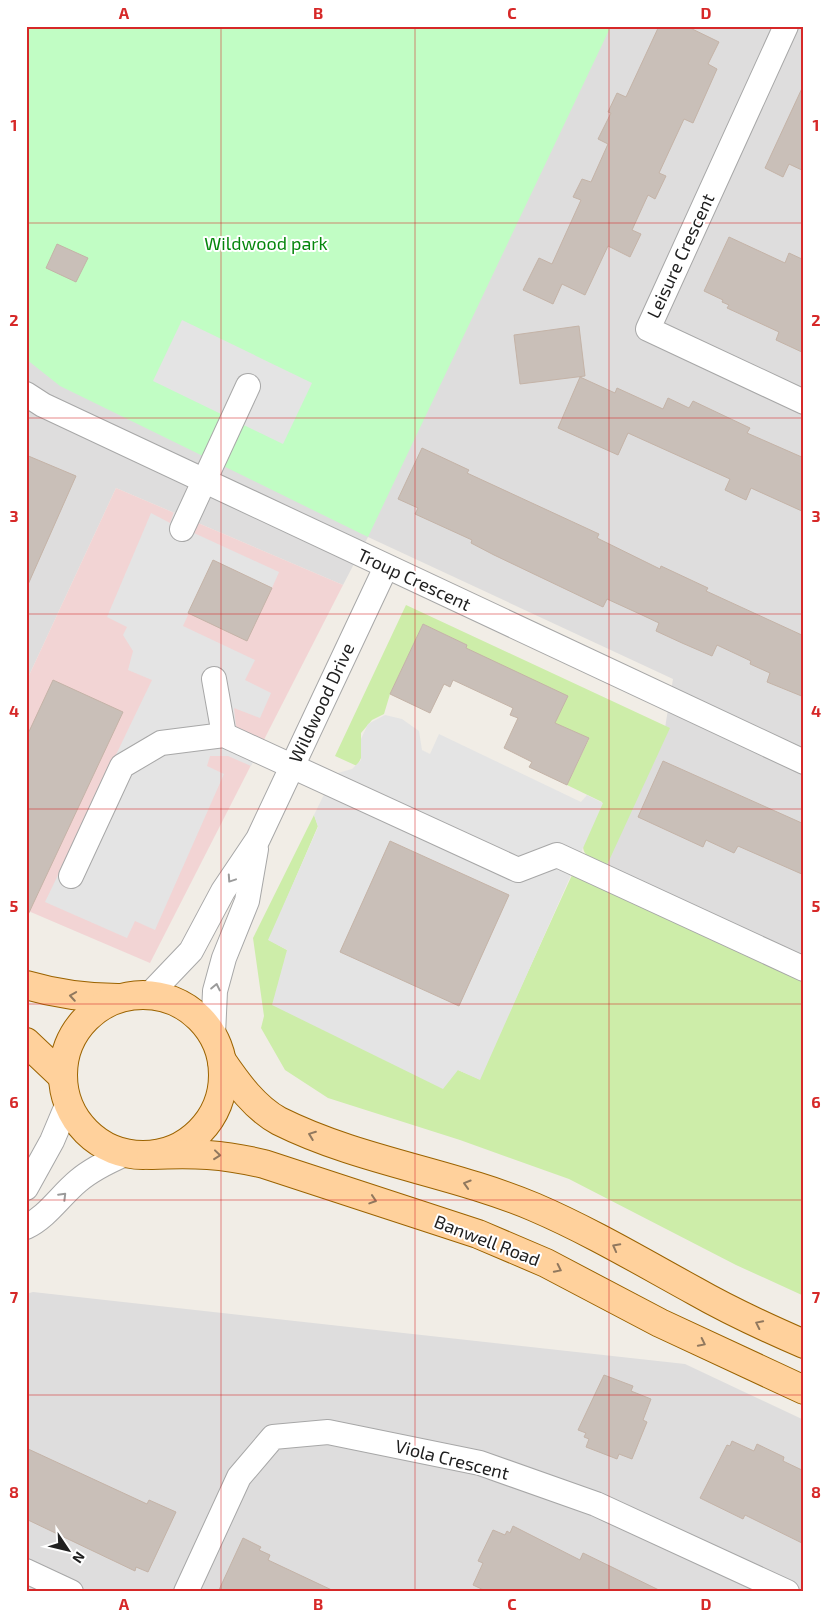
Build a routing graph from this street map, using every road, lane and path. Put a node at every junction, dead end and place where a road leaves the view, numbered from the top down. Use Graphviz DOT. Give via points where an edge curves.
graph roads {
  1 [pos="788,26"];
  2 [pos="804,33"];
  3 [pos="248,386"];
  4 [pos="26,394"];
  5 [pos="804,402"];
  6 [pos="204,481"];
  7 [pos="182,528"];
  8 [pos="386,566"];
  9 [pos="214,680"];
  10 [pos="224,735"];
  11 [pos="804,762"];
  12 [pos="292,767"];
  13 [pos="258,839"];
  14 [pos="71,876"];
  15 [pos="804,969"];
  16 [pos="26,985"];
  17 [pos="149,995"];
  18 [pos="122,998"];
  19 [pos="213,1036"];
  20 [pos="26,1042"];
  21 [pos="222,1061"];
  22 [pos="65,1090"];
  23 [pos="138,1154"];
  24 [pos="26,1188"];
  25 [pos="26,1227"];
  26 [pos="804,1344"];
  27 [pos="804,1390"];
  28 [pos="26,1571"];
  29 [pos="71,1592"];
  30 [pos="186,1592"];
  31 [pos="787,1592"];
  1 -- 2 [label="street"];
  1 -- 5 [label="street, Leisure Crescent" via="648,329"];
  3 -- 6 [label="street"];
  4 -- 6 [label="street, Troup Crescent"];
  6 -- 7 [label="street"];
  6 -- 8 [label="street, Troup Crescent"];
  8 -- 11 [label="street, Troup Crescent"];
  8 -- 12 [label="street, Wildwood Drive"];
  9 -- 10 [label="street"];
  10 -- 12 [label="street"];
  10 -- 14 [label="street" via="160,743 122,766"];
  12 -- 13 [label="street, Wildwood Drive"];
  12 -- 15 [label="street" via="518,870 557,855"];
  13 -- 17 [label="street, Wildwood Drive, one-way" via="223,891 190,951"];
  19 -- 13 [label="street, Wildwood Drive, one-way" via="214,991 247,901"];
  18 -- 16 [label="main road, one-way" via="84,998"];
  17 -- 18 [label="main road"];
  17 -- 19 [label="main road" via="174,1001 197,1015"];
  18 -- 22 [label="main road" via="98,1009 79,1028 67,1051"];
  19 -- 21 [label="main road"];
  20 -- 22 [label="main road"];
  21 -- 23 [label="main road" via="222,1087 214,1112 198,1134 177,1148"];
  26 -- 21 [label="main road, one-way" via="759,1324 608,1242 532,1206 331,1142 277,1120 241,1087"];
  22 -- 23 [label="main road" via="81,1126 101,1144"];
  22 -- 24 [label="street" via="52,1141"];
  25 -- 23 [label="street, one-way" via="37,1222 78,1180 98,1167"];
  23 -- 27 [label="main road, Banwell Road, one-way" via="232,1156 478,1234 546,1263 660,1323"];
  28 -- 29 [label="street"];
  30 -- 31 [label="street, Viola Crescent" via="239,1477 273,1437 328,1432 480,1463 596,1504"];
}
